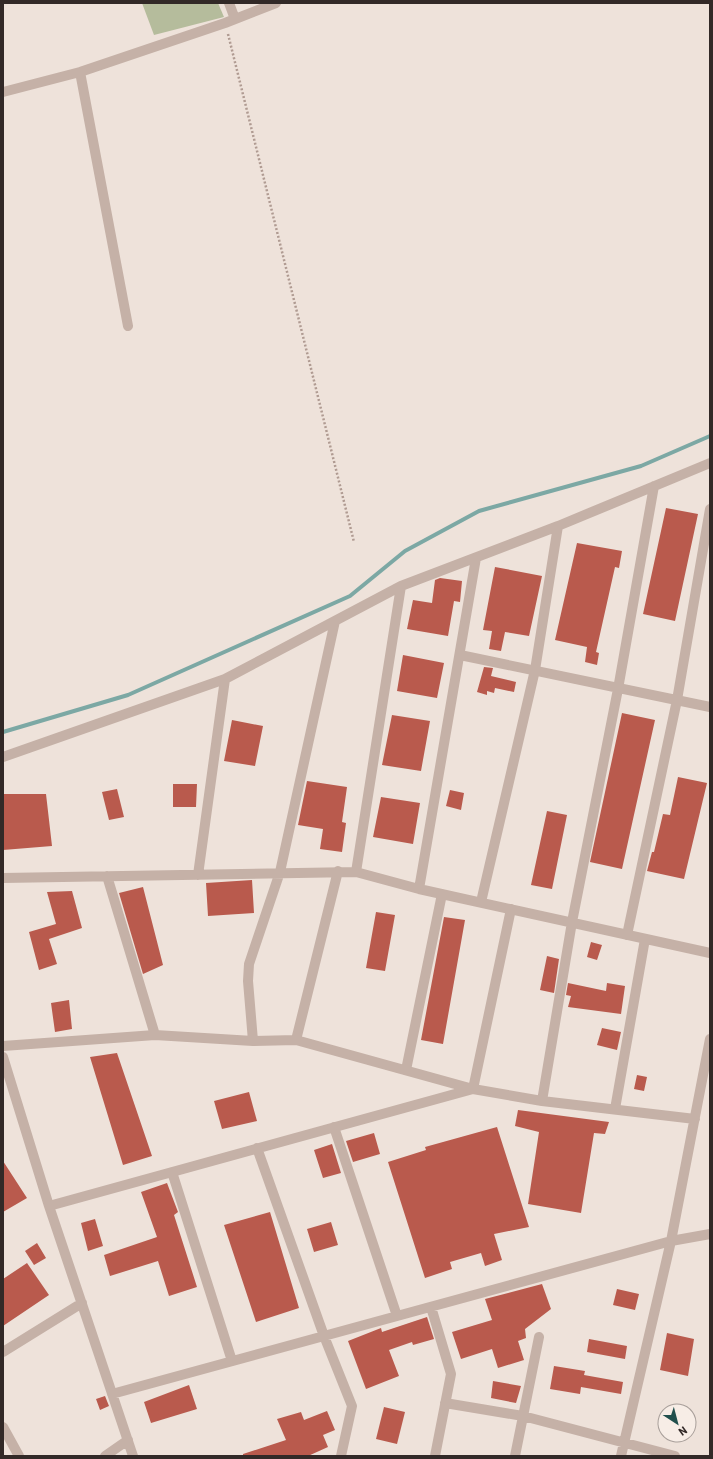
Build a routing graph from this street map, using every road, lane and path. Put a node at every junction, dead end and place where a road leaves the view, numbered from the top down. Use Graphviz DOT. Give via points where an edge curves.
graph roads {
  1 [pos="229,3"];
  2 [pos="276,3"];
  3 [pos="235,19"];
  4 [pos="225,23"];
  5 [pos="80,72"];
  6 [pos="3,92"];
  7 [pos="128,326"];
  8 [pos="710,463"];
  9 [pos="654,486"];
  10 [pos="710,509"];
  11 [pos="558,526"];
  12 [pos="354,542"];
  13 [pos="476,558"];
  14 [pos="401,586"];
  15 [pos="335,621"];
  16 [pos="460,655"];
  17 [pos="535,670"];
  18 [pos="225,679"];
  19 [pos="618,689"];
  20 [pos="677,700"];
  21 [pos="710,707"];
  22 [pos="3,757"];
  23 [pos="338,871"];
  24 [pos="280,872"];
  25 [pos="356,872"];
  26 [pos="198,875"];
  27 [pos="107,876"];
  28 [pos="3,878"];
  29 [pos="419,889"];
  30 [pos="442,894"];
  31 [pos="481,902"];
  32 [pos="511,909"];
  33 [pos="572,922"];
  34 [pos="627,935"];
  35 [pos="645,939"];
  36 [pos="710,953"];
  37 [pos="155,1035"];
  38 [pos="710,1039"];
  39 [pos="296,1040"];
  40 [pos="253,1041"];
  41 [pos="3,1046"];
  42 [pos="3,1057"];
  43 [pos="406,1070"];
  44 [pos="473,1089"];
  45 [pos="542,1101"];
  46 [pos="615,1110"];
  47 [pos="695,1119"];
  48 [pos="334,1127"];
  49 [pos="257,1148"];
  50 [pos="172,1172"];
  51 [pos="49,1206"];
  52 [pos="710,1234"];
  53 [pos="671,1242"];
  54 [pos="82,1303"];
  55 [pos="431,1307"];
  56 [pos="397,1316"];
  57 [pos="324,1336"];
  58 [pos="539,1337"];
  59 [pos="3,1352"];
  60 [pos="232,1361"];
  61 [pos="112,1394"];
  62 [pos="445,1403"];
  63 [pos="523,1416"];
  64 [pos="3,1426"];
  65 [pos="128,1440"];
  66 [pos="624,1444"];
  67 [pos="19,1456"];
  68 [pos="105,1456"];
  69 [pos="133,1456"];
  70 [pos="341,1456"];
  71 [pos="435,1456"];
  72 [pos="515,1456"];
  73 [pos="621,1456"];
  74 [pos="675,1456"];
  1 -- 3 [label="street"];
  2 -- 3 [label="street"];
  3 -- 4 [label="street"];
  4 -- 5 [label="street"];
  4 -- 12 [label="path"];
  5 -- 6 [label="street"];
  5 -- 7 [label="street"];
  8 -- 9 [label="street"];
  9 -- 11 [label="street"];
  9 -- 19 [label="street"];
  10 -- 20 [label="street"];
  11 -- 13 [label="street"];
  11 -- 17 [label="street"];
  13 -- 14 [label="street"];
  13 -- 16 [label="street"];
  14 -- 15 [label="street"];
  14 -- 25 [label="street"];
  15 -- 18 [label="street"];
  15 -- 24 [label="street"];
  16 -- 17 [label="street"];
  16 -- 29 [label="street"];
  17 -- 19 [label="street"];
  17 -- 31 [label="street"];
  18 -- 22 [label="street"];
  18 -- 26 [label="street"];
  19 -- 20 [label="street"];
  19 -- 33 [label="street"];
  20 -- 21 [label="street"];
  20 -- 34 [label="street"];
  23 -- 24 [label="street"];
  23 -- 25 [label="street"];
  23 -- 39 [label="street"];
  24 -- 26 [label="street"];
  24 -- 40 [label="street" via="249,964"];
  25 -- 29 [label="street"];
  26 -- 27 [label="street"];
  27 -- 28 [label="street"];
  27 -- 37 [label="street"];
  29 -- 30 [label="street"];
  30 -- 31 [label="street"];
  30 -- 43 [label="street"];
  31 -- 32 [label="street"];
  32 -- 33 [label="street"];
  32 -- 44 [label="street"];
  33 -- 34 [label="street"];
  33 -- 45 [label="street"];
  34 -- 35 [label="street"];
  35 -- 36 [label="street"];
  35 -- 46 [label="street"];
  37 -- 40 [label="street"];
  37 -- 41 [label="street"];
  38 -- 47 [label="street"];
  39 -- 40 [label="street"];
  39 -- 43 [label="street"];
  42 -- 51 [label="street"];
  43 -- 44 [label="street"];
  44 -- 45 [label="street"];
  44 -- 48 [label="street"];
  45 -- 46 [label="street"];
  46 -- 47 [label="street"];
  47 -- 53 [label="street"];
  48 -- 49 [label="street"];
  48 -- 56 [label="street"];
  49 -- 50 [label="street"];
  49 -- 57 [label="street"];
  50 -- 51 [label="street"];
  50 -- 60 [label="street"];
  51 -- 54 [label="street"];
  52 -- 53 [label="street"];
  53 -- 55 [label="street"];
  53 -- 66 [label="street"];
  54 -- 59 [label="street"];
  54 -- 61 [label="street"];
  55 -- 56 [label="street"];
  55 -- 62 [label="street" via="451,1374"];
  56 -- 57 [label="street"];
  57 -- 60 [label="street"];
  57 -- 70 [label="street" via="352,1406"];
  58 -- 63 [label="street"];
  60 -- 61 [label="street"];
  61 -- 65 [label="street"];
  62 -- 63 [label="street"];
  62 -- 71 [label="street"];
  63 -- 66 [label="street"];
  63 -- 72 [label="street"];
  64 -- 67 [label="street"];
  65 -- 68 [label="street"];
  65 -- 69 [label="street"];
  66 -- 73 [label="street"];
  66 -- 74 [label="street"];
}
